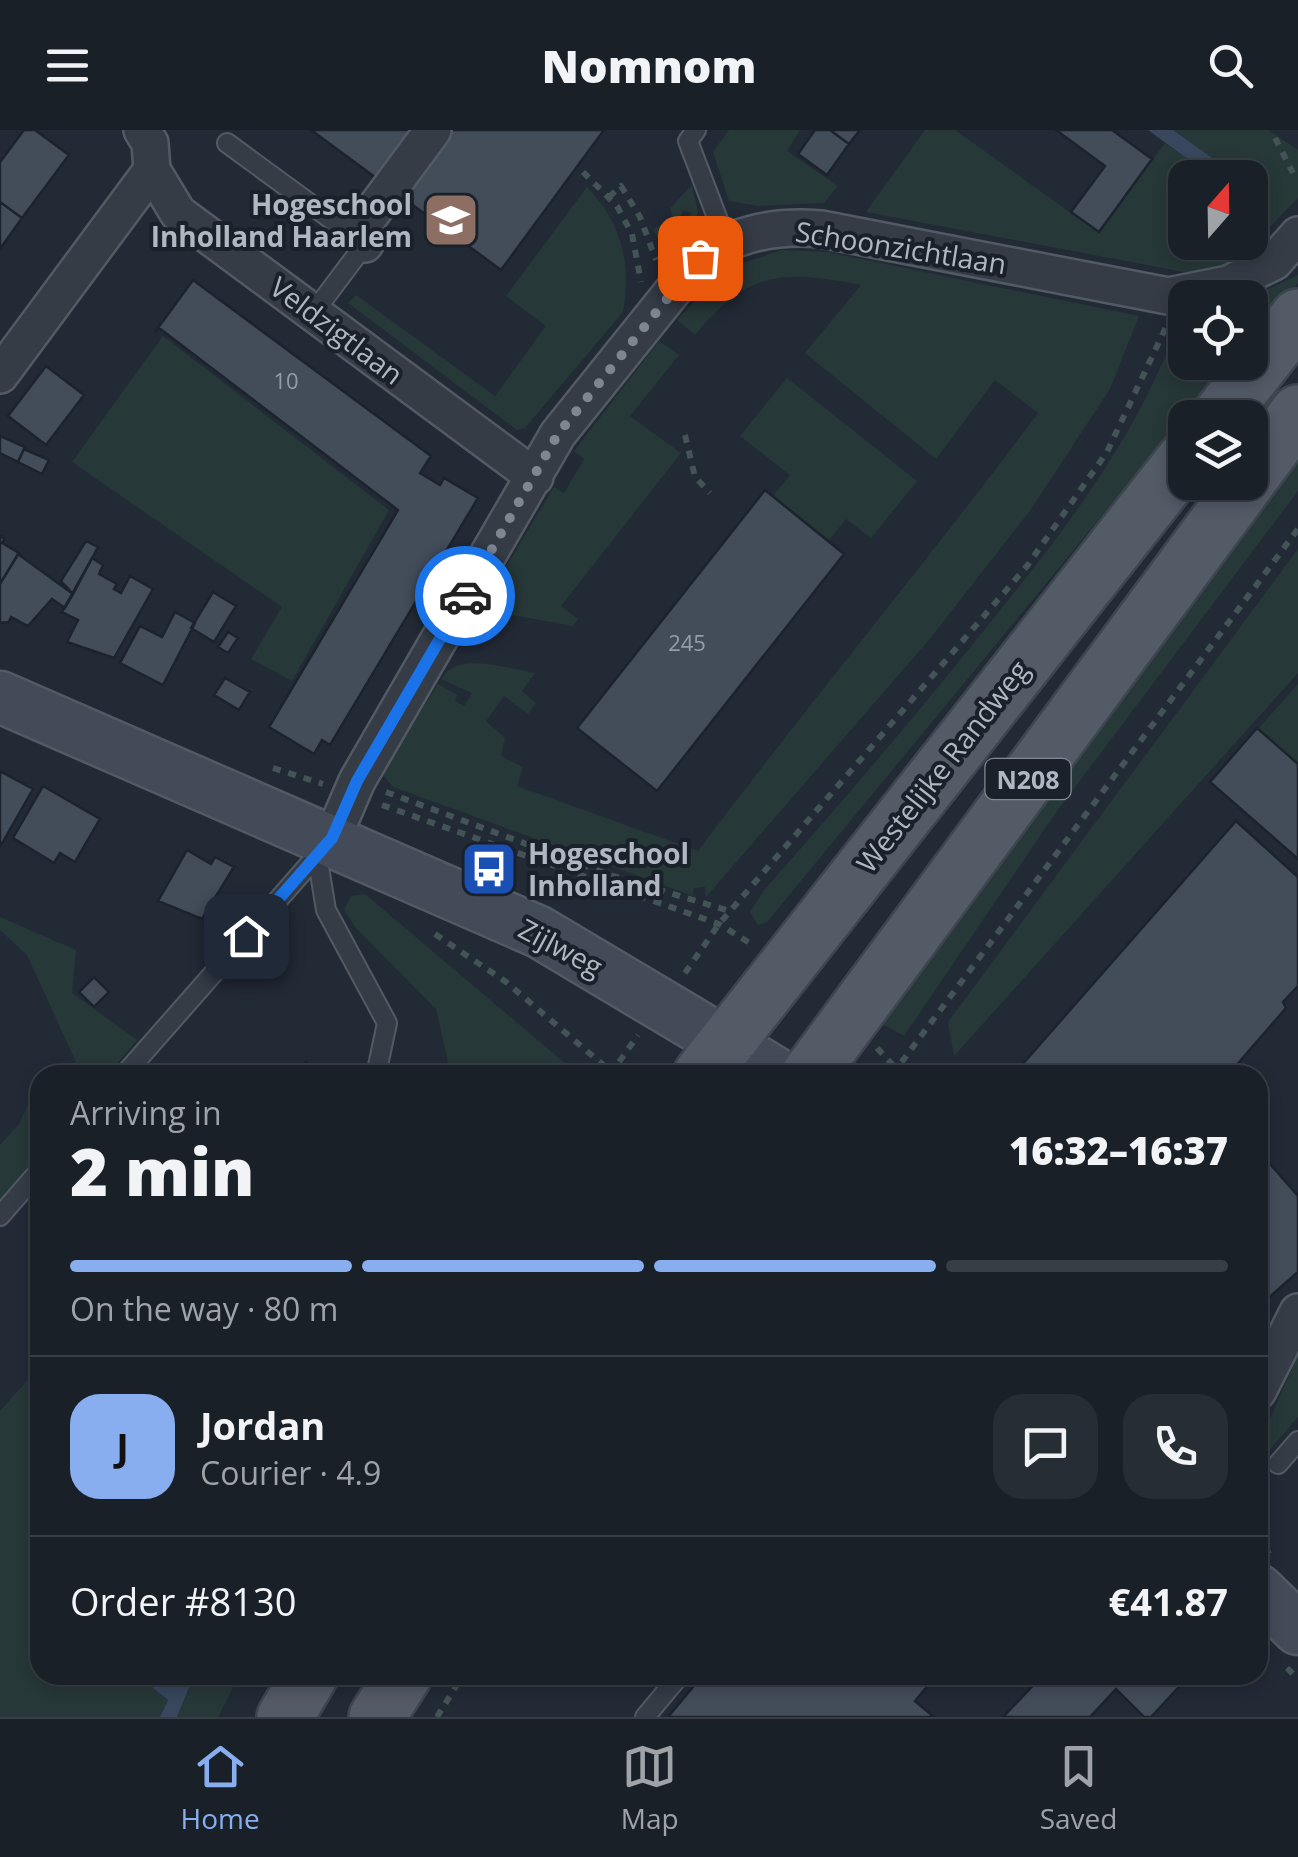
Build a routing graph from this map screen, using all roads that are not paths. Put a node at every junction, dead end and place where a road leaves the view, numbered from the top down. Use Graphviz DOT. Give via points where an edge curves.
graph roads {
  1 [pos="142,130"];
  2 [pos="432,130"];
  3 [pos="696,130"];
  4 [pos="227,143"];
  5 [pos="152,170"];
  6 [pos="1298,235"];
  7 [pos="726,241"];
  8 [pos="365,244"];
  9 [pos="314,312"];
  10 [pos="1298,316"];
  11 [pos="0,374"];
  12 [pos="1232,400"];
  13 [pos="1298,413"];
  14 [pos="1268,453"];
  15 [pos="534,478"];
  16 [pos="1168,481"];
  17 [pos="1233,500"];
  18 [pos="0,698"];
  19 [pos="325,847"];
  20 [pos="715,1058"];
  21 [pos="133,1065"];
  22 [pos="378,1065"];
  23 [pos="742,1065"];
  24 [pos="816,1065"];
  25 [pos="30,1182"];
  26 [pos="0,1216"];
  27 [pos="1298,1312"];
  28 [pos="1268,1370"];
  29 [pos="1298,1441"];
  30 [pos="1278,1464"];
  31 [pos="1268,1600"];
  32 [pos="1298,1628"];
  33 [pos="304,1685"];
  34 [pos="398,1685"];
  35 [pos="672,1685"];
  36 [pos="285,1717"];
  37 [pos="377,1717"];
  38 [pos="645,1717"];
  1 -- 5 [label="street, Veldzigtlaan"];
  2 -- 8 [label="street" via="362,226"];
  3 -- 7 [label="lane" via="688,141"];
  4 -- 8 [label="lane"];
  5 -- 9 [label="street, Veldzigtlaan" via="178,213"];
  5 -- 11 [label="street"];
  6 -- 7 [label="street, Schoonzichtlaan" via="1274,262 1228,284 1168,296 821,229 768,229"];
  7 -- 15 [label="street, Schoonzichtlaan" via="672,290 558,434"];
  8 -- 9 [label="lane"];
  9 -- 15 [label="street, Veldzigtlaan"];
  10 -- 12 [label="main road"];
  13 -- 14 [label="main road, N208"];
  15 -- 19 [label="street, Schoonzichtlaan" via="353,787"];
  16 -- 20 [label="main road, Westelijke Randweg / N208"];
  17 -- 24 [label="main road, N208"];
  18 -- 19 [label="main road, Zijlweg"];
  19 -- 20 [label="main road, Zijlweg" via="539,932"];
  19 -- 21 [label="lane"];
  19 -- 22 [label="lane" via="326,910 388,1023"];
  20 -- 23 [label="main road, Zijlweg"];
  25 -- 26 [label="lane"];
  27 -- 28 [label="street"];
  29 -- 30 [label="lane"];
  31 -- 32 [label="main road"];
  33 -- 36 [label="main road"];
  34 -- 37 [label="main road"];
  35 -- 38 [label="lane"];
}
